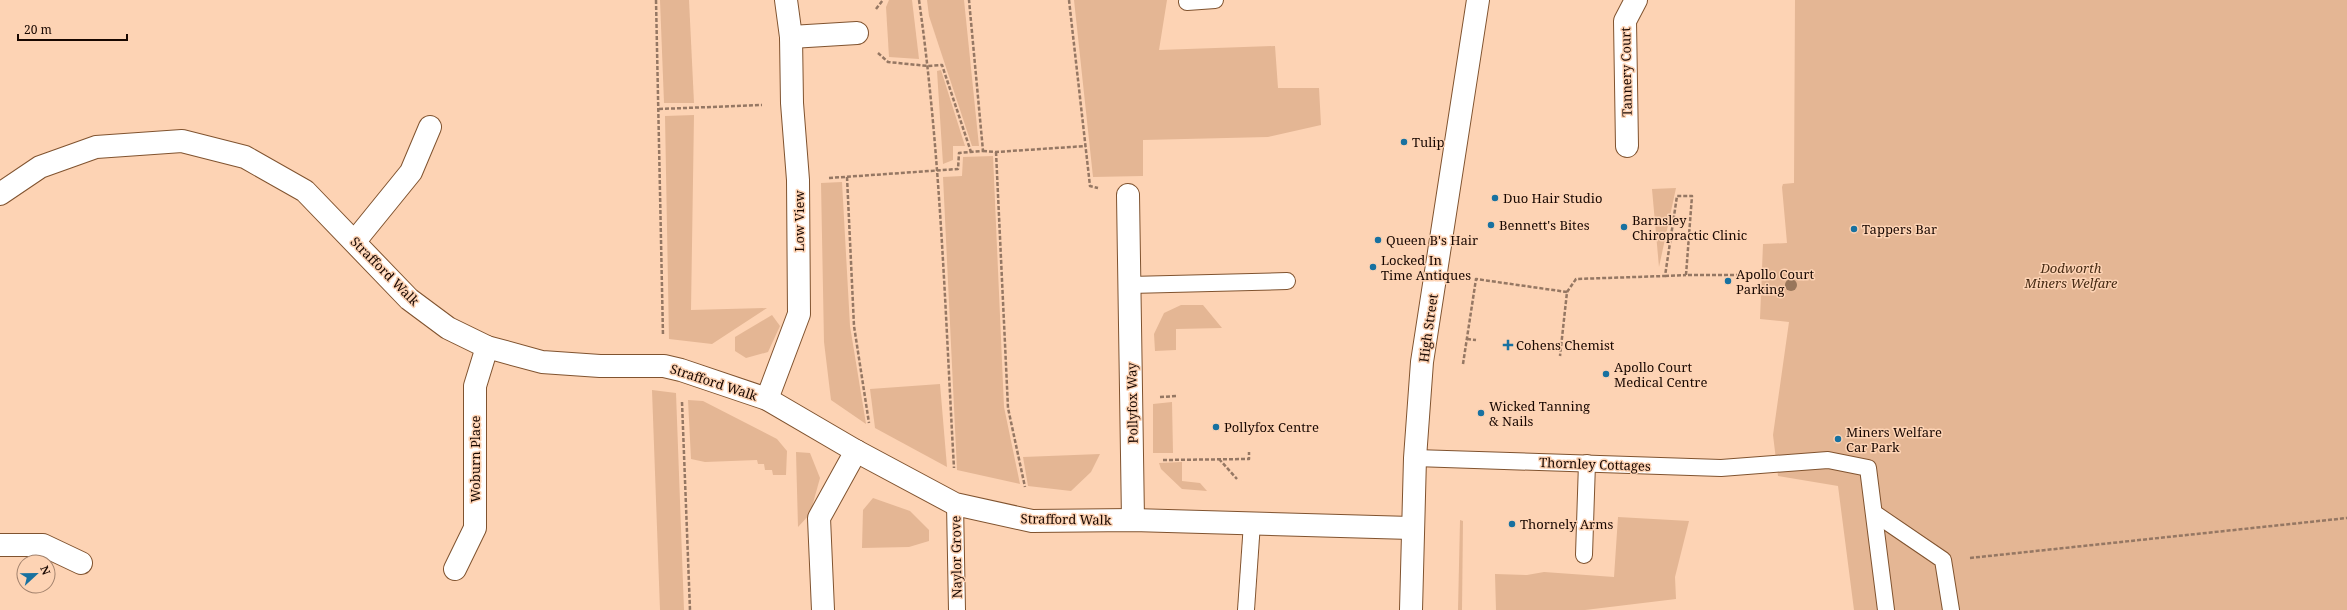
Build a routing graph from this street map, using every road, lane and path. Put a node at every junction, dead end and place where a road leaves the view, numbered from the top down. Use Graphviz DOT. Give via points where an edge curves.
graph roads {
  1 [pos="656,0"];
  2 [pos="786,0"];
  3 [pos="919,0"];
  4 [pos="969,0"];
  5 [pos="1069,0"];
  6 [pos="1215,0"];
  7 [pos="1478,0"];
  8 [pos="1636,0"];
  9 [pos="1187,2"];
  10 [pos="857,33"];
  11 [pos="791,37"];
  12 [pos="928,66"];
  13 [pos="792,103"];
  14 [pos="660,109"];
  15 [pos="430,127"];
  16 [pos="1086,146"];
  17 [pos="1627,146"];
  18 [pos="983,151"];
  19 [pos="972,152"];
  20 [pos="996,152"];
  21 [pos="938,171"];
  22 [pos="847,177"];
  23 [pos="798,180"];
  24 [pos="0,194"];
  25 [pos="1128,195"];
  26 [pos="355,241"];
  27 [pos="1686,275"];
  28 [pos="1737,275"];
  29 [pos="1665,276"];
  30 [pos="1287,281"];
  31 [pos="1130,285"];
  32 [pos="1567,292"];
  33 [pos="1467,339"];
  34 [pos="1476,340"];
  35 [pos="487,347"];
  36 [pos="1560,356"];
  37 [pos="1463,364"];
  38 [pos="673,368"];
  39 [pos="767,400"];
  40 [pos="856,451"];
  41 [pos="1248,452"];
  42 [pos="1415,458"];
  43 [pos="1219,459"];
  44 [pos="1133,461"];
  45 [pos="1587,463"];
  46 [pos="1237,479"];
  47 [pos="956,504"];
  48 [pos="1874,514"];
  49 [pos="2347,518"];
  50 [pos="1032,520"];
  51 [pos="1133,520"];
  52 [pos="1252,523"];
  53 [pos="1411,528"];
  54 [pos="0,545"];
  55 [pos="1584,556"];
  56 [pos="1943,560"];
  57 [pos="81,563"];
  58 [pos="455,569"];
  59 [pos="690,610"];
  60 [pos="823,610"];
  61 [pos="957,610"];
  62 [pos="1246,610"];
  63 [pos="1411,610"];
  64 [pos="1886,610"];
  65 [pos="1950,610"];
  1 -- 14 [label="path"];
  2 -- 11 [label="street, Low View"];
  3 -- 12 [label="path"];
  4 -- 18 [label="path"];
  5 -- 16 [label="path"];
  6 -- 9 [label="lane"];
  7 -- 42 [label="street, High Street" via="1422,362"];
  8 -- 17 [label="street, Tannery Court" via="1624,21"];
  10 -- 11 [label="street"];
  10 -- 12 [label="path" via="888,62"];
  11 -- 13 [label="street, Low View"];
  12 -- 19 [label="path" via="942,65"];
  12 -- 21 [label="path"];
  13 -- 14 [label="path"];
  13 -- 23 [label="street, Low View"];
  14 -- 38 [label="path"];
  15 -- 26 [label="street" via="411,172"];
  16 -- 20 [label="path"];
  16 -- 25 [label="path" via="1090,186"];
  18 -- 19 [label="path"];
  18 -- 20 [label="path"];
  19 -- 21 [label="path" via="959,153 958,169"];
  20 -- 50 [label="path" via="1008,408"];
  21 -- 22 [label="path"];
  21 -- 47 [label="path"];
  22 -- 23 [label="path"];
  22 -- 40 [label="path" via="854,326 870,429"];
  23 -- 39 [label="street, Low View" via="799,314"];
  24 -- 26 [label="street, Strafford Walk" via="40,167 96,147 182,141 245,157 305,191"];
  25 -- 31 [label="street, Pollyfox Way"];
  26 -- 35 [label="street, Strafford Walk" via="409,299 448,328"];
  27 -- 28 [label="path"];
  27 -- 29 [label="path"];
  27 -- 29 [label="path" via="1692,196 1677,196"];
  29 -- 32 [label="path" via="1576,279"];
  30 -- 31 [label="lane"];
  31 -- 44 [label="street, Pollyfox Way"];
  32 -- 33 [label="path" via="1476,279"];
  32 -- 36 [label="path"];
  33 -- 34 [label="path"];
  33 -- 37 [label="path"];
  35 -- 38 [label="street, Strafford Walk" via="542,362"];
  35 -- 58 [label="street, Woburn Place" via="475,386 475,528"];
  38 -- 39 [label="street, Strafford Walk"];
  38 -- 59 [label="path"];
  39 -- 40 [label="street, Strafford Walk"];
  40 -- 47 [label="street, Strafford Walk"];
  40 -- 60 [label="street" via="819,518"];
  41 -- 43 [label="path" via="1249,459"];
  42 -- 45 [label="lane, Thornley Cottages"];
  42 -- 53 [label="street, High Street"];
  43 -- 44 [label="path"];
  43 -- 46 [label="path"];
  44 -- 51 [label="street, Pollyfox Way"];
  45 -- 48 [label="lane, Thornley Cottages" via="1722,468 1828,460 1868,468"];
  45 -- 55 [label="lane"];
  47 -- 50 [label="street, Strafford Walk"];
  47 -- 61 [label="lane, Naylor Grove"];
  48 -- 56 [label="lane"];
  48 -- 64 [label="lane"];
  49 -- 56 [label="path"];
  50 -- 51 [label="street, Strafford Walk"];
  51 -- 52 [label="street, Strafford Walk"];
  52 -- 53 [label="street, Strafford Walk"];
  52 -- 62 [label="lane"];
  53 -- 63 [label="street, High Street"];
  54 -- 57 [label="street" via="43,545"];
  56 -- 65 [label="lane"];
}
